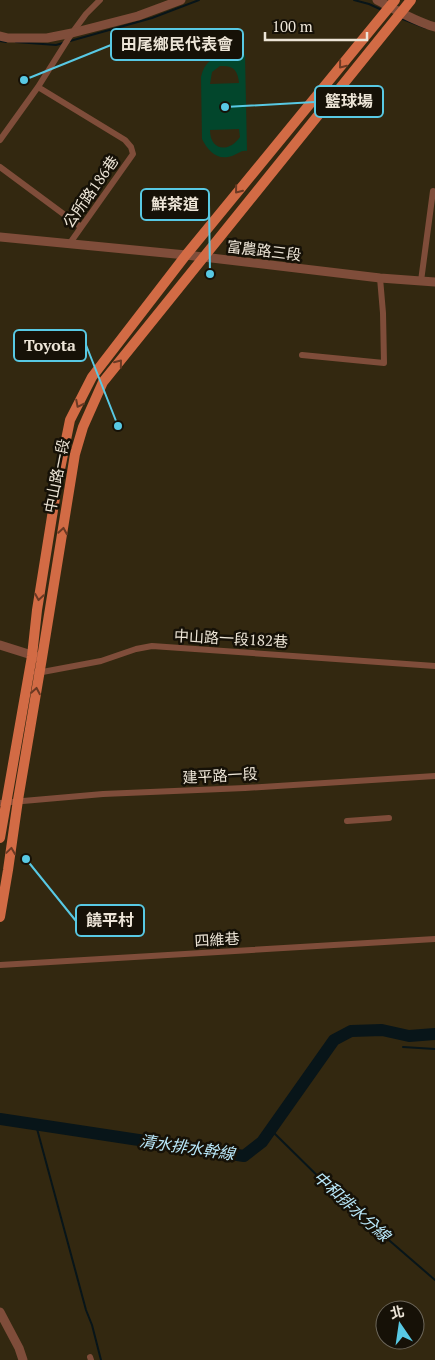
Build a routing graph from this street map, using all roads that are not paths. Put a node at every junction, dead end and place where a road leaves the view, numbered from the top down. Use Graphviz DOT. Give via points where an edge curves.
graph roads {
  1 [pos="100,0"];
  2 [pos="181,0"];
  3 [pos="377,0"];
  4 [pos="411,0"];
  5 [pos="395,7"];
  6 [pos="435,27"];
  7 [pos="72,33"];
  8 [pos="0,36"];
  9 [pos="38,87"];
  10 [pos="0,140"];
  11 [pos="0,166"];
  12 [pos="433,191"];
  13 [pos="81,227"];
  14 [pos="0,237"];
  15 [pos="70,243"];
  16 [pos="186,255"];
  17 [pos="203,257"];
  18 [pos="380,278"];
  19 [pos="422,281"];
  20 [pos="435,282"];
  21 [pos="302,355"];
  22 [pos="0,645"];
  23 [pos="37,657"];
  24 [pos="435,666"];
  25 [pos="34,673"];
  26 [pos="435,776"];
  27 [pos="18,800"];
  28 [pos="3,802"];
  29 [pos="390,818"];
  30 [pos="347,820"];
  31 [pos="0,838"];
  32 [pos="0,917"];
  33 [pos="435,939"];
  34 [pos="0,965"];
  35 [pos="0,1312"];
  36 [pos="23,1360"];
  1 -- 7 [label="street"];
  2 -- 7 [label="street" via="138,16"];
  3 -- 5 [label="street"];
  4 -- 5 [label="main road, 中山路一段"];
  5 -- 6 [label="street" via="420,23"];
  5 -- 16 [label="main road, 中山路一段, one-way"];
  5 -- 17 [label="main road, 中山路一段"];
  7 -- 8 [label="street" via="47,38"];
  7 -- 9 [label="street"];
  9 -- 10 [label="street"];
  9 -- 13 [label="street, 公所路186巷" via="125,140 131,147 133,154"];
  11 -- 13 [label="street"];
  12 -- 19 [label="street"];
  13 -- 15 [label="street, 公所路186巷"];
  14 -- 15 [label="street, 富農路三段"];
  15 -- 16 [label="street, 富農路三段"];
  16 -- 17 [label="street, 富農路三段"];
  16 -- 23 [label="main road, 中山路一段, one-way" via="92,377 70,420 37,610"];
  17 -- 18 [label="street, 富農路三段"];
  23 -- 17 [label="main road, 中山路一段, one-way" via="75,454 83,427 103,382"];
  18 -- 19 [label="street, 富農路三段"];
  18 -- 21 [label="street" via="384,363"];
  19 -- 20 [label="street, 富農路三段"];
  22 -- 23 [label="street"];
  23 -- 25 [label="main road, 中山路一段"];
  24 -- 25 [label="street, 中山路一段182巷" via="152,646 101,661"];
  27 -- 25 [label="main road, 中山路一段, one-way"];
  25 -- 28 [label="main road, 中山路一段"];
  26 -- 27 [label="street, 建平路一段"];
  27 -- 28 [label="street, 建平路一段"];
  32 -- 27 [label="main road, 中山路一段, one-way"];
  28 -- 31 [label="main road, 中山路一段"];
  29 -- 30 [label="street"];
  33 -- 34 [label="street, 四維巷"];
  35 -- 36 [label="street"];
}
